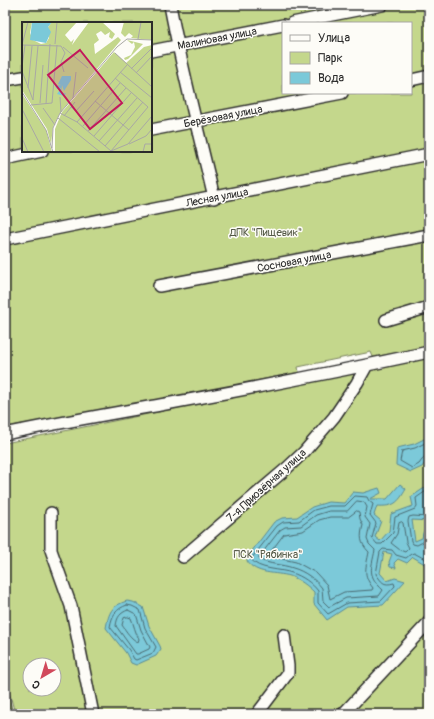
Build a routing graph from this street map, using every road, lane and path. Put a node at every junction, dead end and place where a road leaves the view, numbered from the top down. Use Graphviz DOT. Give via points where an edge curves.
graph roads {
  1 [pos="170,5"];
  2 [pos="382,5"];
  3 [pos="297,22"];
  4 [pos="282,25"];
  5 [pos="178,46"];
  6 [pos="152,51"];
  7 [pos="429,76"];
  8 [pos="22,77"];
  9 [pos="5,80"];
  10 [pos="412,80"];
  11 [pos="337,94"];
  12 [pos="197,122"];
  13 [pos="152,130"];
  14 [pos="37,152"];
  15 [pos="429,154"];
  16 [pos="5,158"];
  17 [pos="214,198"];
  18 [pos="429,236"];
  19 [pos="5,239"];
  20 [pos="159,286"];
  21 [pos="429,307"];
  22 [pos="386,320"];
  23 [pos="429,352"];
  24 [pos="367,365"];
  25 [pos="5,434"];
  26 [pos="51,513"];
  27 [pos="183,557"];
  28 [pos="429,622"];
  29 [pos="284,635"];
  30 [pos="93,714"];
  31 [pos="257,714"];
  32 [pos="344,714"];
  1 -- 5 [label="street"];
  2 -- 3 [label="street"];
  4 -- 5 [label="street, Малиновая улица"];
  5 -- 6 [label="street, Малиновая улица"];
  5 -- 12 [label="street"];
  7 -- 10 [label="street"];
  8 -- 9 [label="street"];
  11 -- 12 [label="street, Берёзовая улица"];
  12 -- 13 [label="street, Берёзовая улица"];
  12 -- 17 [label="street"];
  14 -- 16 [label="street"];
  15 -- 17 [label="street, Лесная улица"];
  17 -- 19 [label="street, Лесная улица"];
  18 -- 20 [label="street, Сосновая улица"];
  21 -- 22 [label="street"];
  23 -- 24 [label="street"];
  24 -- 25 [label="street"];
  24 -- 27 [label="street, 7-я Приозёрная улица" via="334,417 304,452"];
  26 -- 30 [label="street" via="51,550 71,606"];
  28 -- 32 [label="street"];
  29 -- 31 [label="street" via="288,673"];
}
